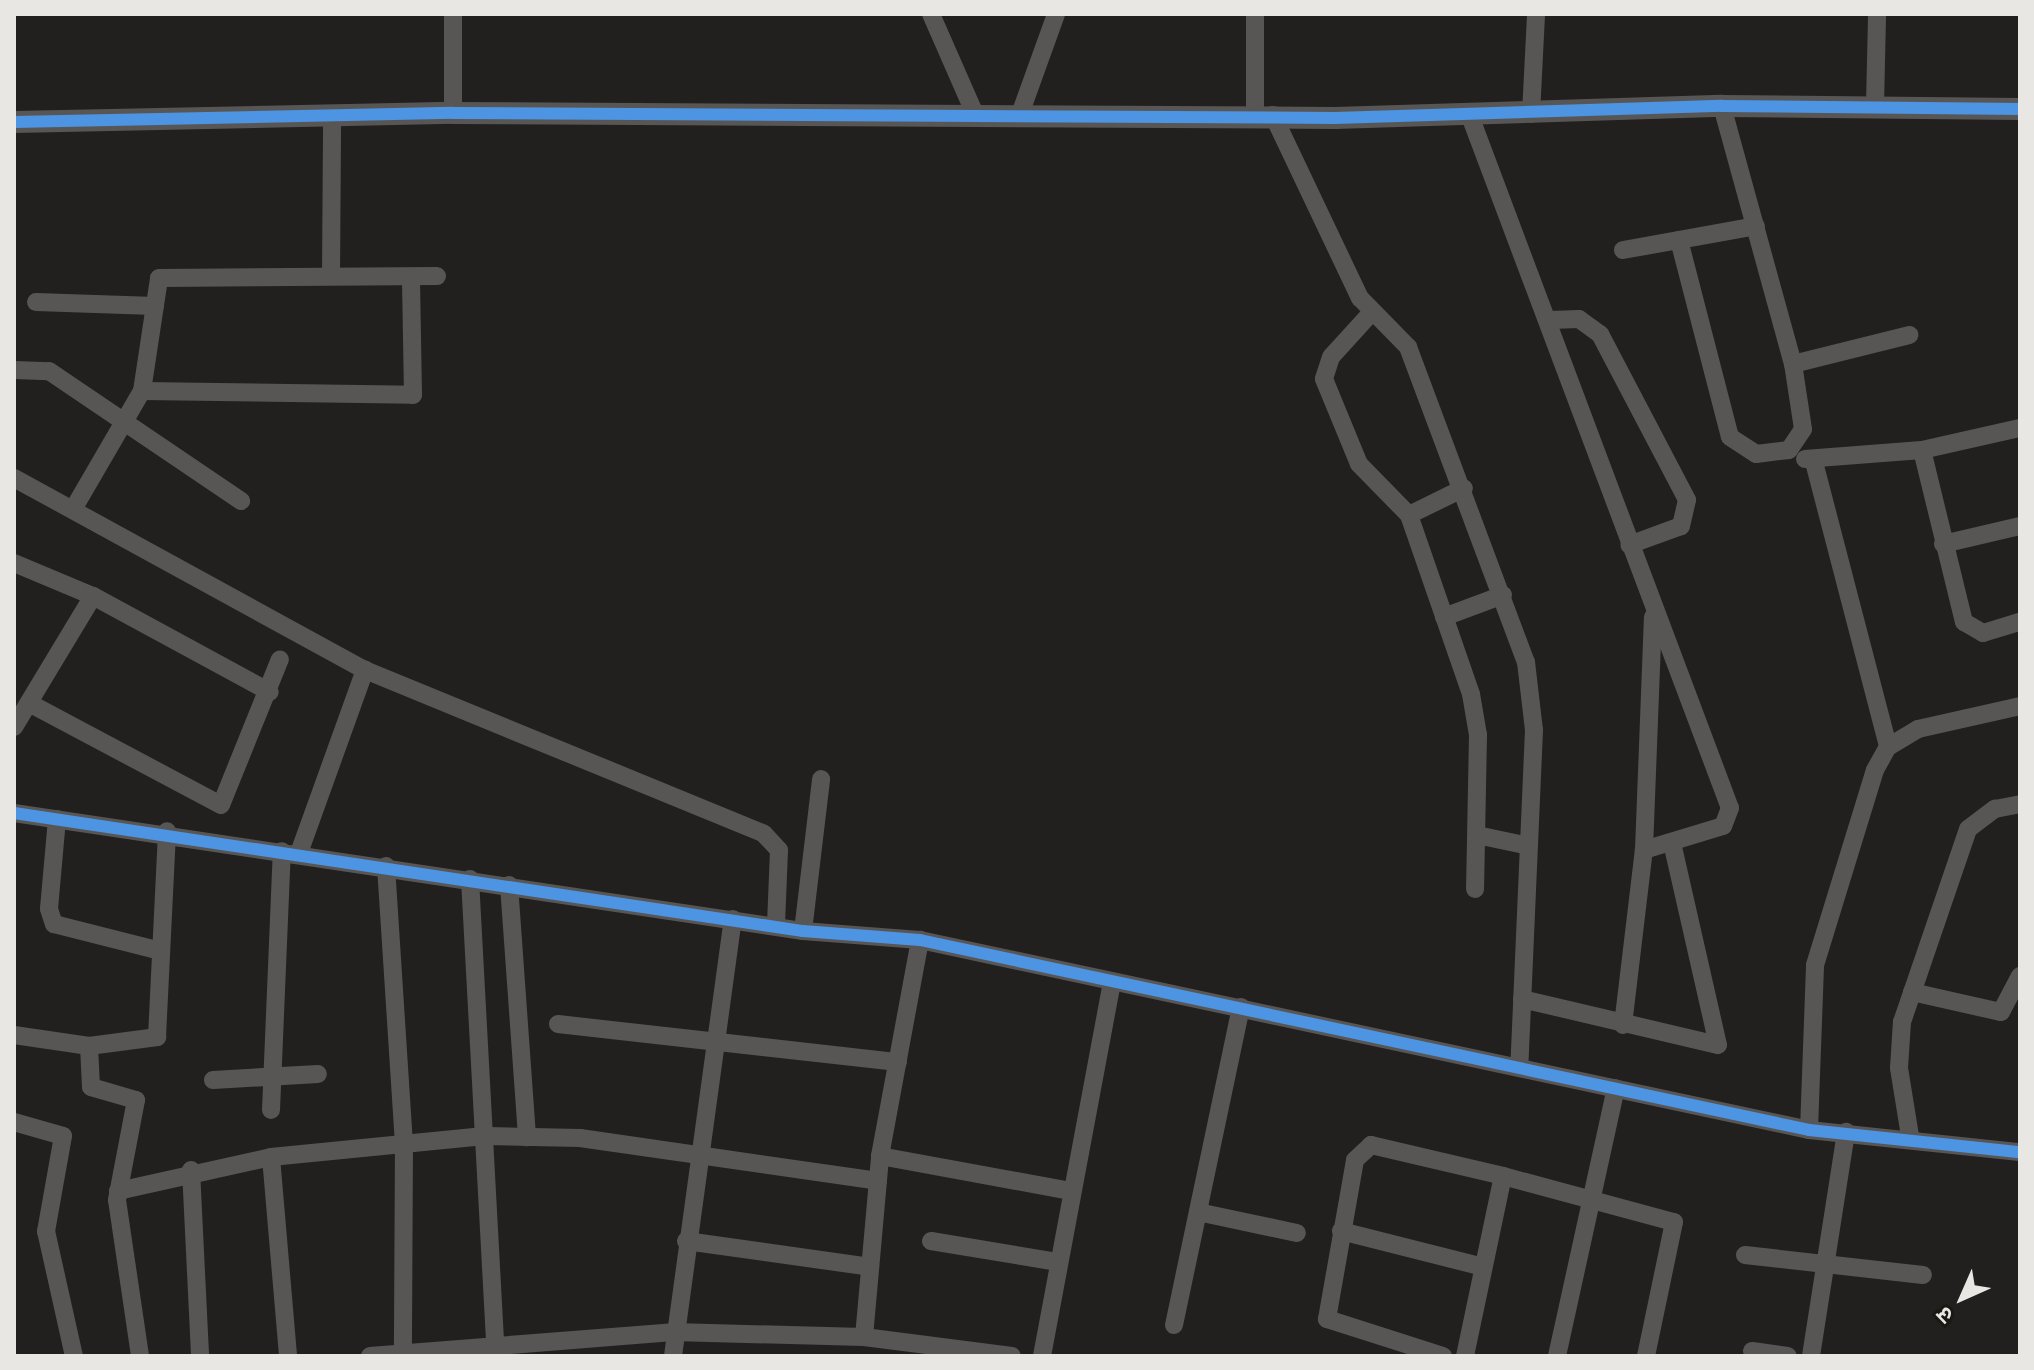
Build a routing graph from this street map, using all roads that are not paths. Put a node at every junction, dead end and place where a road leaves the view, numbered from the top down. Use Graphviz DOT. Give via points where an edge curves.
graph roads {
  1 [pos="453,14"];
  2 [pos="931,14"];
  3 [pos="1056,14"];
  4 [pos="1255,14"];
  5 [pos="1536,14"];
  6 [pos="1877,14"];
  7 [pos="1875,105"];
  8 [pos="1722,106"];
  9 [pos="2020,109"];
  10 [pos="453,113"];
  11 [pos="975,114"];
  12 [pos="1531,114"];
  13 [pos="332,115"];
  14 [pos="1264,115"];
  15 [pos="1470,116"];
  16 [pos="1019,117"];
  17 [pos="14,122"];
  18 [pos="1756,226"];
  19 [pos="1679,240"];
  20 [pos="1623,250"];
  21 [pos="331,276"];
  22 [pos="437,276"];
  23 [pos="411,277"];
  24 [pos="36,302"];
  25 [pos="155,306"];
  26 [pos="1371,313"];
  27 [pos="1550,320"];
  28 [pos="1909,335"];
  29 [pos="1793,364"];
  30 [pos="14,370"];
  31 [pos="142,391"];
  32 [pos="123,423"];
  33 [pos="2020,428"];
  34 [pos="1789,450"];
  35 [pos="1922,450"];
  36 [pos="1814,462"];
  37 [pos="14,478"];
  38 [pos="1464,488"];
  39 [pos="241,501"];
  40 [pos="75,506"];
  41 [pos="1409,515"];
  42 [pos="2020,526"];
  43 [pos="1943,544"];
  44 [pos="1629,545"];
  45 [pos="14,563"];
  46 [pos="1503,595"];
  47 [pos="93,596"];
  48 [pos="1653,602"];
  49 [pos="1444,617"];
  50 [pos="2020,622"];
  51 [pos="280,659"];
  52 [pos="365,670"];
  53 [pos="270,692"];
  54 [pos="29,703"];
  55 [pos="2020,706"];
  56 [pos="14,727"];
  57 [pos="1888,747"];
  58 [pos="821,779"];
  59 [pos="2020,804"];
  60 [pos="14,813"];
  61 [pos="57,819"];
  62 [pos="167,831"];
  63 [pos="1477,835"];
  64 [pos="1672,843"];
  65 [pos="1529,846"];
  66 [pos="1644,850"];
  67 [pos="291,852"];
  68 [pos="386,866"];
  69 [pos="470,879"];
  70 [pos="509,885"];
  71 [pos="1475,889"];
  72 [pos="733,919"];
  73 [pos="776,926"];
  74 [pos="803,931"];
  75 [pos="920,940"];
  76 [pos="161,951"];
  77 [pos="2020,976"];
  78 [pos="1112,981"];
  79 [pos="1912,992"];
  80 [pos="1522,999"];
  81 [pos="1241,1007"];
  82 [pos="558,1024"];
  83 [pos="1623,1025"];
  84 [pos="14,1035"];
  85 [pos="715,1040"];
  86 [pos="89,1046"];
  87 [pos="898,1062"];
  88 [pos="1519,1067"];
  89 [pos="318,1074"];
  90 [pos="272,1077"];
  91 [pos="213,1080"];
  92 [pos="1616,1088"];
  93 [pos="271,1110"];
  94 [pos="14,1122"];
  95 [pos="1809,1130"];
  96 [pos="1846,1132"];
  97 [pos="487,1136"];
  98 [pos="1910,1136"];
  99 [pos="527,1137"];
  100 [pos="404,1142"];
  101 [pos="2020,1152"];
  102 [pos="880,1156"];
  103 [pos="271,1157"];
  104 [pos="698,1157"];
  105 [pos="191,1170"];
  106 [pos="1503,1176"];
  107 [pos="878,1181"];
  108 [pos="118,1191"];
  109 [pos="1070,1191"];
  110 [pos="1592,1202"];
  111 [pos="1198,1212"];
  112 [pos="1341,1231"];
  113 [pos="1297,1233"];
  114 [pos="686,1241"];
  115 [pos="931,1241"];
  116 [pos="1745,1255"];
  117 [pos="1058,1262"];
  118 [pos="1824,1266"];
  119 [pos="870,1267"];
  120 [pos="1483,1267"];
  121 [pos="1923,1275"];
  122 [pos="1174,1325"];
  123 [pos="673,1332"];
  124 [pos="864,1337"];
  125 [pos="495,1348"];
  126 [pos="517,1351"];
  127 [pos="1752,1351"];
  128 [pos="403,1354"];
  129 [pos="74,1356"];
  130 [pos="140,1356"];
  131 [pos="200,1356"];
  132 [pos="288,1356"];
  133 [pos="370,1356"];
  134 [pos="673,1356"];
  135 [pos="1012,1356"];
  136 [pos="1042,1356"];
  137 [pos="1443,1356"];
  138 [pos="1465,1356"];
  139 [pos="1557,1356"];
  140 [pos="1646,1356"];
  141 [pos="1788,1356"];
  142 [pos="1811,1356"];
  1 -- 10 [label="street"];
  2 -- 11 [label="street"];
  3 -- 16 [label="street"];
  4 -- 14 [label="street"];
  5 -- 12 [label="street"];
  6 -- 7 [label="street"];
  7 -- 8 [label="street"];
  7 -- 9 [label="street"];
  8 -- 12 [label="street"];
  8 -- 18 [label="street"];
  10 -- 11 [label="street"];
  10 -- 13 [label="street"];
  11 -- 16 [label="street"];
  12 -- 15 [label="street"];
  13 -- 17 [label="street"];
  13 -- 21 [label="street"];
  14 -- 15 [label="street"];
  14 -- 16 [label="street"];
  14 -- 26 [label="street"];
  15 -- 27 [label="street"];
  18 -- 19 [label="street"];
  18 -- 29 [label="street"];
  19 -- 20 [label="street"];
  19 -- 34 [label="street" via="1730,437 1756,454"];
  21 -- 23 [label="street"];
  21 -- 25 [label="street" via="159,278"];
  22 -- 23 [label="street"];
  23 -- 31 [label="street" via="413,395"];
  24 -- 25 [label="street"];
  25 -- 31 [label="street"];
  26 -- 38 [label="street" via="1408,347"];
  26 -- 41 [label="street" via="1331,357 1324,379 1359,464"];
  27 -- 44 [label="street"];
  27 -- 44 [label="street" via="1579,319 1600,334 1687,500 1681,526"];
  28 -- 29 [label="street"];
  29 -- 34 [label="street" via="1803,429"];
  30 -- 32 [label="street" via="49,371"];
  31 -- 32 [label="street"];
  32 -- 39 [label="street"];
  32 -- 40 [label="street"];
  33 -- 35 [label="street"];
  34 -- 36 [label="street"];
  35 -- 36 [label="street"];
  35 -- 43 [label="street"];
  36 -- 57 [label="street"];
  37 -- 40 [label="street"];
  38 -- 41 [label="street"];
  38 -- 46 [label="street"];
  40 -- 52 [label="street"];
  41 -- 49 [label="street"];
  42 -- 43 [label="street"];
  43 -- 50 [label="street" via="1964,622 1983,633"];
  44 -- 48 [label="street"];
  45 -- 47 [label="street"];
  46 -- 49 [label="street"];
  46 -- 65 [label="street" via="1533,708"];
  47 -- 53 [label="street"];
  47 -- 54 [label="street"];
  48 -- 64 [label="street" via="1730,808 1723,826"];
  48 -- 66 [label="street"];
  49 -- 63 [label="street" via="1477,713"];
  51 -- 53 [label="street"];
  52 -- 67 [label="street"];
  52 -- 73 [label="street" via="764,834 779,850"];
  53 -- 54 [label="street" via="221,805"];
  54 -- 56 [label="street"];
  55 -- 57 [label="street" via="1918,729"];
  57 -- 95 [label="street" via="1820,938 1806,1070"];
  58 -- 74 [label="street"];
  59 -- 79 [label="street" via="1995,809 1968,829"];
  60 -- 61 [label="street"];
  61 -- 62 [label="street"];
  61 -- 76 [label="street" via="49,909 54,924"];
  62 -- 67 [label="street"];
  62 -- 76 [label="street"];
  63 -- 65 [label="street"];
  63 -- 71 [label="street"];
  64 -- 66 [label="street"];
  64 -- 83 [label="street" via="1718,1045"];
  65 -- 80 [label="street"];
  66 -- 83 [label="street"];
  67 -- 68 [label="street"];
  67 -- 90 [label="street"];
  68 -- 69 [label="street"];
  68 -- 100 [label="street"];
  69 -- 70 [label="street"];
  69 -- 97 [label="street"];
  70 -- 72 [label="street"];
  70 -- 99 [label="street"];
  72 -- 73 [label="street"];
  72 -- 85 [label="street"];
  73 -- 74 [label="street"];
  74 -- 75 [label="street"];
  75 -- 78 [label="street"];
  75 -- 87 [label="street"];
  76 -- 86 [label="street" via="157,1037"];
  77 -- 79 [label="street" via="2001,1012"];
  78 -- 81 [label="street"];
  78 -- 109 [label="street"];
  79 -- 98 [label="street" via="1897,1043"];
  80 -- 83 [label="street"];
  80 -- 88 [label="street"];
  81 -- 88 [label="street"];
  81 -- 111 [label="street"];
  82 -- 85 [label="street"];
  84 -- 86 [label="street"];
  85 -- 87 [label="street"];
  85 -- 104 [label="street"];
  86 -- 108 [label="street" via="91,1087 136,1100"];
  87 -- 102 [label="street"];
  88 -- 92 [label="street"];
  89 -- 90 [label="street"];
  90 -- 91 [label="street"];
  90 -- 93 [label="street"];
  92 -- 95 [label="street"];
  92 -- 110 [label="street"];
  94 -- 129 [label="street" via="63,1136 46,1231"];
  95 -- 96 [label="street"];
  96 -- 98 [label="street"];
  96 -- 118 [label="street"];
  97 -- 99 [label="street"];
  97 -- 100 [label="street"];
  97 -- 125 [label="street"];
  98 -- 101 [label="street"];
  99 -- 104 [label="street"];
  100 -- 103 [label="street"];
  100 -- 128 [label="street"];
  102 -- 107 [label="street"];
  102 -- 109 [label="street"];
  103 -- 105 [label="street"];
  103 -- 132 [label="street"];
  104 -- 107 [label="street"];
  104 -- 114 [label="street"];
  105 -- 108 [label="street"];
  105 -- 131 [label="street"];
  106 -- 110 [label="street"];
  106 -- 112 [label="street" via="1367,1145 1355,1160"];
  106 -- 120 [label="street"];
  107 -- 119 [label="street"];
  108 -- 130 [label="street"];
  109 -- 117 [label="street"];
  110 -- 139 [label="street"];
  110 -- 140 [label="street" via="1674,1222"];
  111 -- 113 [label="street"];
  111 -- 122 [label="street"];
  112 -- 120 [label="street"];
  112 -- 137 [label="street" via="1327,1319"];
  114 -- 119 [label="street"];
  114 -- 123 [label="street"];
  115 -- 117 [label="street"];
  116 -- 118 [label="street"];
  117 -- 136 [label="street"];
  118 -- 121 [label="street"];
  118 -- 142 [label="street"];
  119 -- 124 [label="street"];
  120 -- 138 [label="street"];
  123 -- 124 [label="street"];
  123 -- 126 [label="street"];
  123 -- 134 [label="street"];
  124 -- 135 [label="street"];
  125 -- 126 [label="street"];
  125 -- 128 [label="street"];
  127 -- 141 [label="street"];
  128 -- 133 [label="street"];
}
